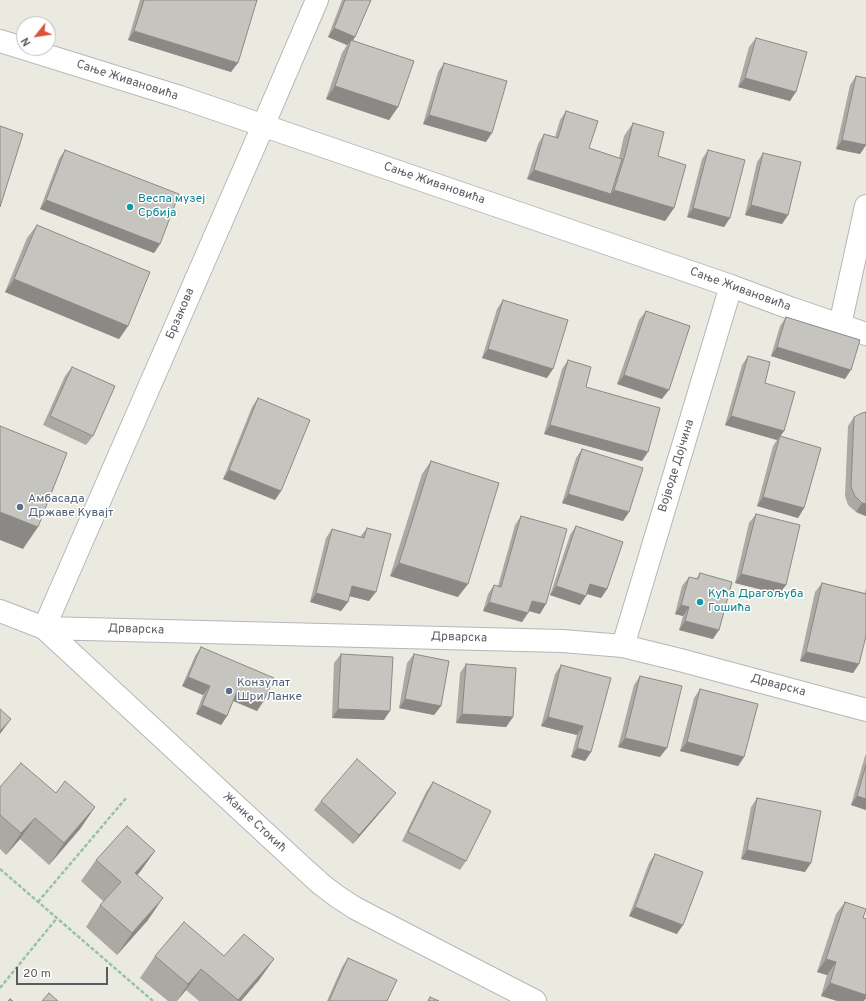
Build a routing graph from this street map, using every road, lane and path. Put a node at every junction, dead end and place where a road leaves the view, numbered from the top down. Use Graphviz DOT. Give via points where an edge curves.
graph roads {
  1 [pos="317,0"];
  2 [pos="0,41"];
  3 [pos="264,126"];
  4 [pos="866,206"];
  5 [pos="731,286"];
  6 [pos="840,325"];
  7 [pos="866,334"];
  8 [pos="0,611"];
  9 [pos="44,628"];
  10 [pos="622,646"];
  11 [pos="866,710"];
  12 [pos="127,797"];
  13 [pos="0,869"];
  14 [pos="38,902"];
  15 [pos="57,918"];
  16 [pos="0,988"];
  17 [pos="153,1001"];
  18 [pos="535,1001"];
  1 -- 3 [label="street, Брзакова"];
  2 -- 3 [label="street, Сање Живановића"];
  3 -- 5 [label="street, Сање Живановића"];
  3 -- 9 [label="street, Брзакова"];
  4 -- 6 [label="street"];
  5 -- 6 [label="street, Сање Живановића"];
  5 -- 10 [label="street, Војводе Дојчина"];
  6 -- 7 [label="street, Сање Живановића"];
  8 -- 9 [label="street, Жанке Стокић"];
  9 -- 10 [label="street, Дрварска" via="562,641"];
  9 -- 18 [label="street, Жанке Стокић" via="322,885 376,920"];
  10 -- 11 [label="street, Дрварска"];
  12 -- 14 [label="path"];
  13 -- 14 [label="path"];
  14 -- 15 [label="path"];
  15 -- 16 [label="path"];
  15 -- 17 [label="path"];
}
